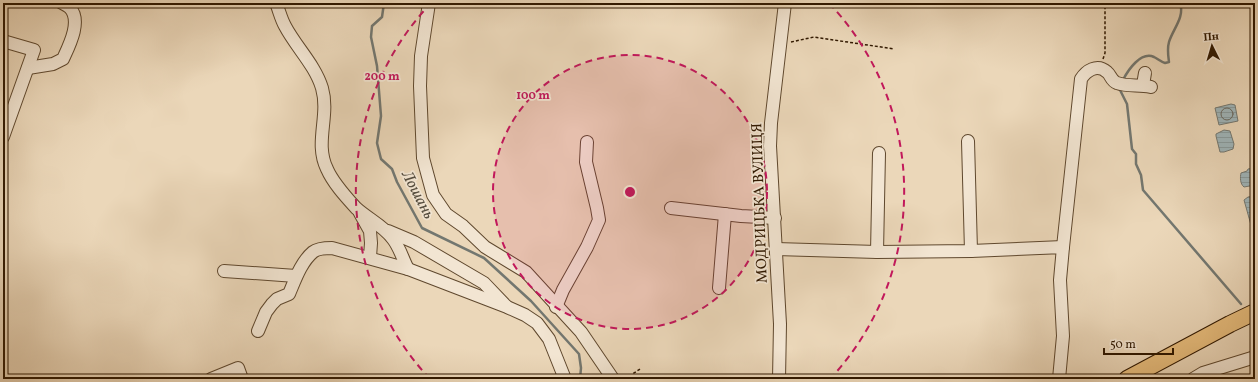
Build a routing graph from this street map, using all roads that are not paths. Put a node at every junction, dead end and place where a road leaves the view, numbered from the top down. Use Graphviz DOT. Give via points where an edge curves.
graph roads {
  1 [pos="62,3"];
  2 [pos="276,3"];
  3 [pos="429,3"];
  4 [pos="785,3"];
  5 [pos="3,41"];
  6 [pos="28,68"];
  7 [pos="1146,81"];
  8 [pos="3,137"];
  9 [pos="968,141"];
  10 [pos="587,142"];
  11 [pos="879,153"];
  12 [pos="356,208"];
  13 [pos="671,208"];
  14 [pos="725,214"];
  15 [pos="775,218"];
  16 [pos="384,229"];
  17 [pos="1062,247"];
  18 [pos="776,249"];
  19 [pos="971,251"];
  20 [pos="878,252"];
  21 [pos="370,258"];
  22 [pos="408,269"];
  23 [pos="224,271"];
  24 [pos="296,276"];
  25 [pos="719,288"];
  26 [pos="507,307"];
  27 [pos="556,307"];
  28 [pos="1255,312"];
  29 [pos="258,331"];
  30 [pos="1255,357"];
  31 [pos="211,379"];
  32 [pos="242,379"];
  33 [pos="565,379"];
  34 [pos="612,379"];
  35 [pos="779,379"];
  36 [pos="1059,379"];
  37 [pos="1127,379"];
  38 [pos="1193,379"];
  1 -- 6 [label="street" via="71,8 75,21 73,35 63,59 53,64"];
  2 -- 12 [label="street" via="284,26 308,59 322,87 325,116 321,143 322,157 327,170"];
  3 -- 27 [label="street" via="421,56 420,93 423,158 433,195 446,214 485,246 526,272"];
  4 -- 15 [label="street, МОДРИЦЬКА ВУЛИЦЯ" via="770,123"];
  5 -- 6 [label="street" via="34,50"];
  6 -- 8 [label="street"];
  7 -- 17 [label="street" via="1118,84 1106,71 1099,68 1084,74 1081,80"];
  9 -- 19 [label="street"];
  10 -- 27 [label="street" via="586,162 599,220"];
  11 -- 20 [label="street"];
  12 -- 16 [label="street"];
  12 -- 21 [label="street" via="370,231"];
  13 -- 14 [label="street"];
  14 -- 15 [label="street"];
  14 -- 25 [label="street"];
  15 -- 18 [label="street, МОДРИЦЬКА ВУЛИЦЯ"];
  16 -- 22 [label="street" via="393,239"];
  16 -- 26 [label="street" via="414,242 484,283"];
  17 -- 19 [label="street"];
  17 -- 36 [label="street" via="1060,280 1063,336"];
  18 -- 20 [label="street"];
  18 -- 35 [label="street, МОДРИЦЬКА ВУЛИЦЯ" via="780,324"];
  19 -- 20 [label="street"];
  21 -- 22 [label="street"];
  21 -- 24 [label="street" via="324,248 314,252"];
  22 -- 26 [label="street"];
  23 -- 24 [label="street"];
  24 -- 29 [label="street" via="289,294 277,299 266,312"];
  26 -- 33 [label="street" via="525,315 544,331"];
  27 -- 34 [label="street" via="581,332"];
  28 -- 37 [label="main road"];
  30 -- 38 [label="street" via="1203,373"];
  31 -- 32 [label="street" via="238,368"];
}
